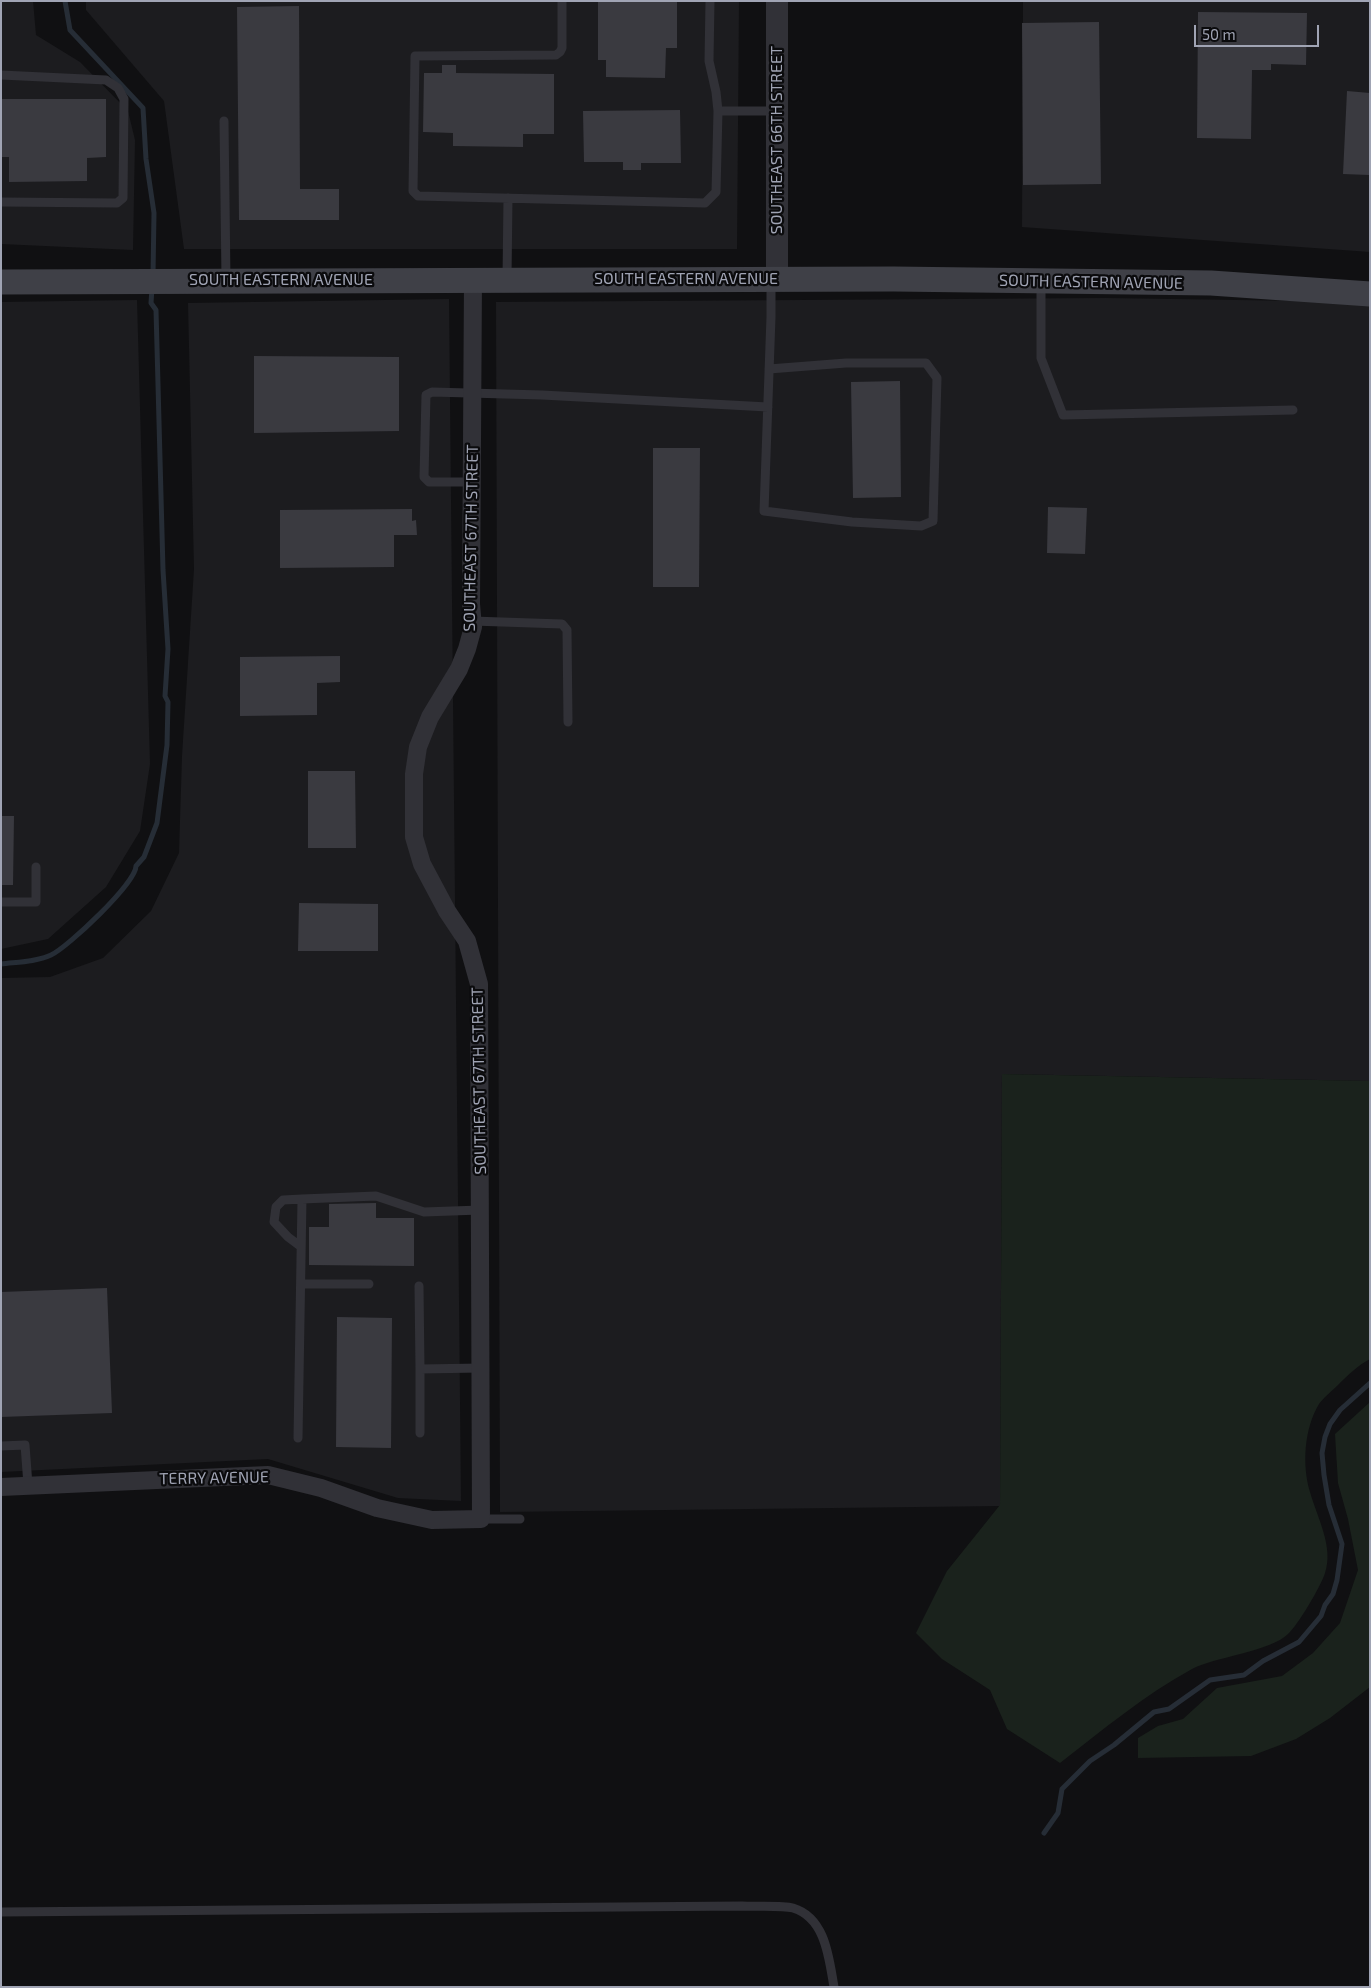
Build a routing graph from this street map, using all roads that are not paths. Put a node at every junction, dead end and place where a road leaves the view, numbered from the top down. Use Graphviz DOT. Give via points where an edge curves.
graph roads {
  1 [pos="562,1"];
  2 [pos="710,1"];
  3 [pos="777,1"];
  4 [pos="1,75"];
  5 [pos="718,111"];
  6 [pos="777,111"];
  7 [pos="224,121"];
  8 [pos="508,198"];
  9 [pos="1,202"];
  10 [pos="472,279"];
  11 [pos="507,279"];
  12 [pos="774,279"];
  13 [pos="226,281"];
  14 [pos="1041,281"];
  15 [pos="1,282"];
  16 [pos="1370,294"];
  17 [pos="769,370"];
  18 [pos="472,393"];
  19 [pos="768,407"];
  20 [pos="1293,410"];
  21 [pos="471,482"];
  22 [pos="472,621"];
  23 [pos="568,722"];
  24 [pos="36,867"];
  25 [pos="1,902"];
  26 [pos="302,1199"];
  27 [pos="480,1210"];
  28 [pos="300,1246"];
  29 [pos="301,1284"];
  30 [pos="369,1284"];
  31 [pos="418,1286"];
  32 [pos="481,1368"];
  33 [pos="420,1369"];
  34 [pos="420,1433"];
  35 [pos="298,1438"];
  36 [pos="1,1446"];
  37 [pos="28,1486"];
  38 [pos="1,1487"];
  39 [pos="520,1519"];
  40 [pos="482,1520"];
  41 [pos="1,1912"];
  42 [pos="834,1987"];
  1 -- 8 [label="lane" via="562,48 556,55 418,55 414,59 413,191 418,196"];
  2 -- 5 [label="lane" via="709,61"];
  3 -- 6 [label="street, SOUTHEAST 66TH STREET"];
  4 -- 9 [label="lane" via="106,80 118,88 124,99 123,198 117,203"];
  5 -- 6 [label="lane"];
  5 -- 8 [label="lane" via="716,192 705,203"];
  6 -- 12 [label="street, SOUTHEAST 66TH STREET"];
  7 -- 13 [label="lane"];
  8 -- 11 [label="lane"];
  10 -- 11 [label="main road, SOUTH EASTERN AVENUE"];
  10 -- 13 [label="main road, SOUTH EASTERN AVENUE"];
  10 -- 18 [label="street, SOUTHEAST 67TH STREET"];
  11 -- 12 [label="main road, SOUTH EASTERN AVENUE"];
  12 -- 14 [label="main road, SOUTH EASTERN AVENUE"];
  12 -- 17 [label="lane"];
  13 -- 15 [label="main road, SOUTH EASTERN AVENUE"];
  14 -- 16 [label="main road, SOUTH EASTERN AVENUE" via="1211,283"];
  14 -- 20 [label="lane" via="1041,358 1063,415"];
  17 -- 19 [label="lane"];
  17 -- 19 [label="lane" via="846,363 926,363 937,378 933,521 920,526 852,522 764,511"];
  18 -- 19 [label="lane"];
  18 -- 21 [label="street, SOUTHEAST 67TH STREET"];
  18 -- 21 [label="lane" via="432,392 426,395 424,477 429,482"];
  21 -- 22 [label="street, SOUTHEAST 67TH STREET"];
  22 -- 23 [label="lane" via="562,624 568,630"];
  22 -- 27 [label="street, SOUTHEAST 67TH STREET" via="459,669 430,717 418,747 414,774 414,837 422,864 467,941 479,984"];
  24 -- 25 [label="lane" via="36,902"];
  26 -- 27 [label="lane" via="376,1196 424,1212"];
  26 -- 28 [label="lane"];
  26 -- 28 [label="lane" via="283,1200 276,1207 274,1222"];
  27 -- 32 [label="street, SOUTHEAST 67TH STREET"];
  28 -- 29 [label="lane"];
  29 -- 30 [label="lane"];
  29 -- 35 [label="lane"];
  31 -- 33 [label="lane"];
  32 -- 33 [label="lane"];
  32 -- 40 [label="street, SOUTHEAST 67TH STREET"];
  33 -- 34 [label="lane"];
  36 -- 37 [label="lane" via="25,1445"];
  37 -- 38 [label="street, TERRY AVENUE"];
  37 -- 40 [label="street, TERRY AVENUE" via="268,1475 321,1488 377,1508 432,1520"];
  39 -- 40 [label="lane"];
  41 -- 42 [label="lane" via="793,1908 814,1920 827,1947"];
}
